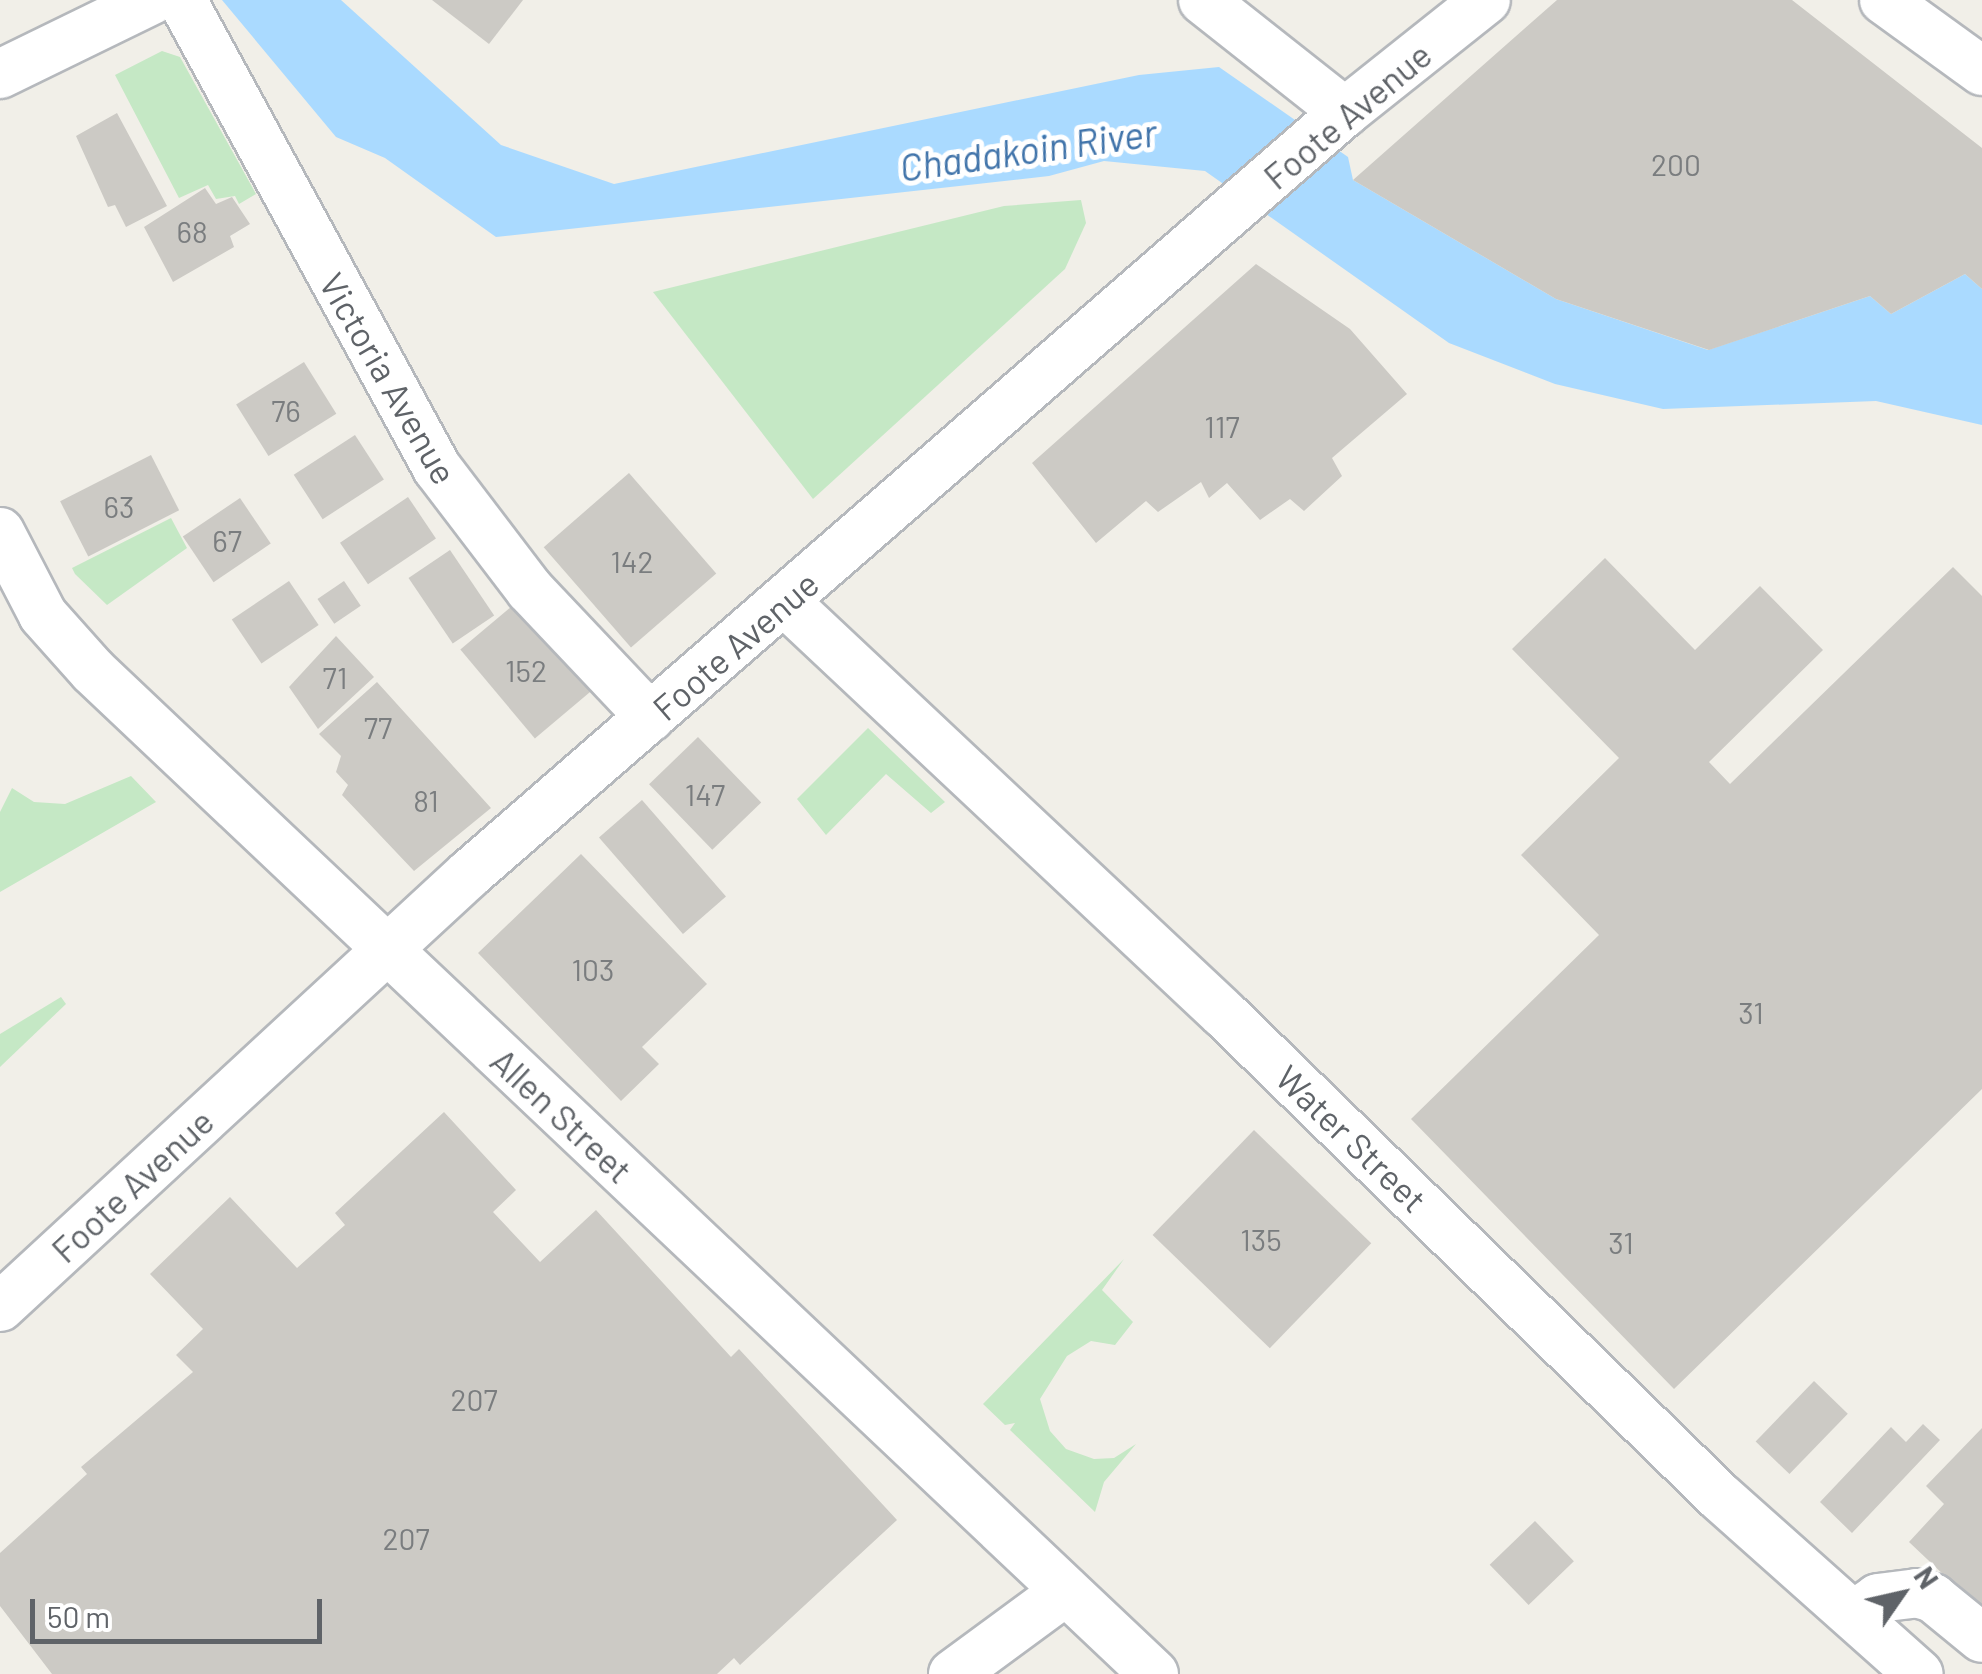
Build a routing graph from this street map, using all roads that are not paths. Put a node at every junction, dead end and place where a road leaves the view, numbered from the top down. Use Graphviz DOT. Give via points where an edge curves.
graph roads {
  1 [pos="152,0"];
  2 [pos="182,0"];
  3 [pos="1203,0"];
  4 [pos="1486,0"];
  5 [pos="1884,0"];
  6 [pos="1982,71"];
  7 [pos="0,74"];
  8 [pos="1336,121"];
  9 [pos="0,532"];
  10 [pos="786,602"];
  11 [pos="650,717"];
  12 [pos="386,950"];
  13 [pos="0,1307"];
  14 [pos="1066,1591"];
  15 [pos="1854,1615"];
  16 [pos="1982,1638"];
  17 [pos="953,1674"];
  18 [pos="1154,1674"];
  19 [pos="1920,1674"];
  1 -- 7 [label="street"];
  2 -- 11 [label="street, Victoria Avenue" via="437,468 530,590"];
  3 -- 8 [label="street"];
  4 -- 8 [label="street, Foote Avenue"];
  5 -- 6 [label="street"];
  8 -- 10 [label="street, Foote Avenue"];
  9 -- 12 [label="street, Allen Street" via="43,615 93,671"];
  10 -- 11 [label="street, Foote Avenue"];
  10 -- 15 [label="street, Water Street" via="1225,1015 1720,1496"];
  11 -- 12 [label="street, Foote Avenue"];
  12 -- 13 [label="street, Foote Avenue"];
  12 -- 14 [label="street, Allen Street"];
  14 -- 17 [label="street"];
  14 -- 18 [label="street, Allen Street"];
  15 -- 16 [label="street" via="1878,1598 1916,1593 1934,1598"];
  15 -- 19 [label="street, Water Street"];
}
